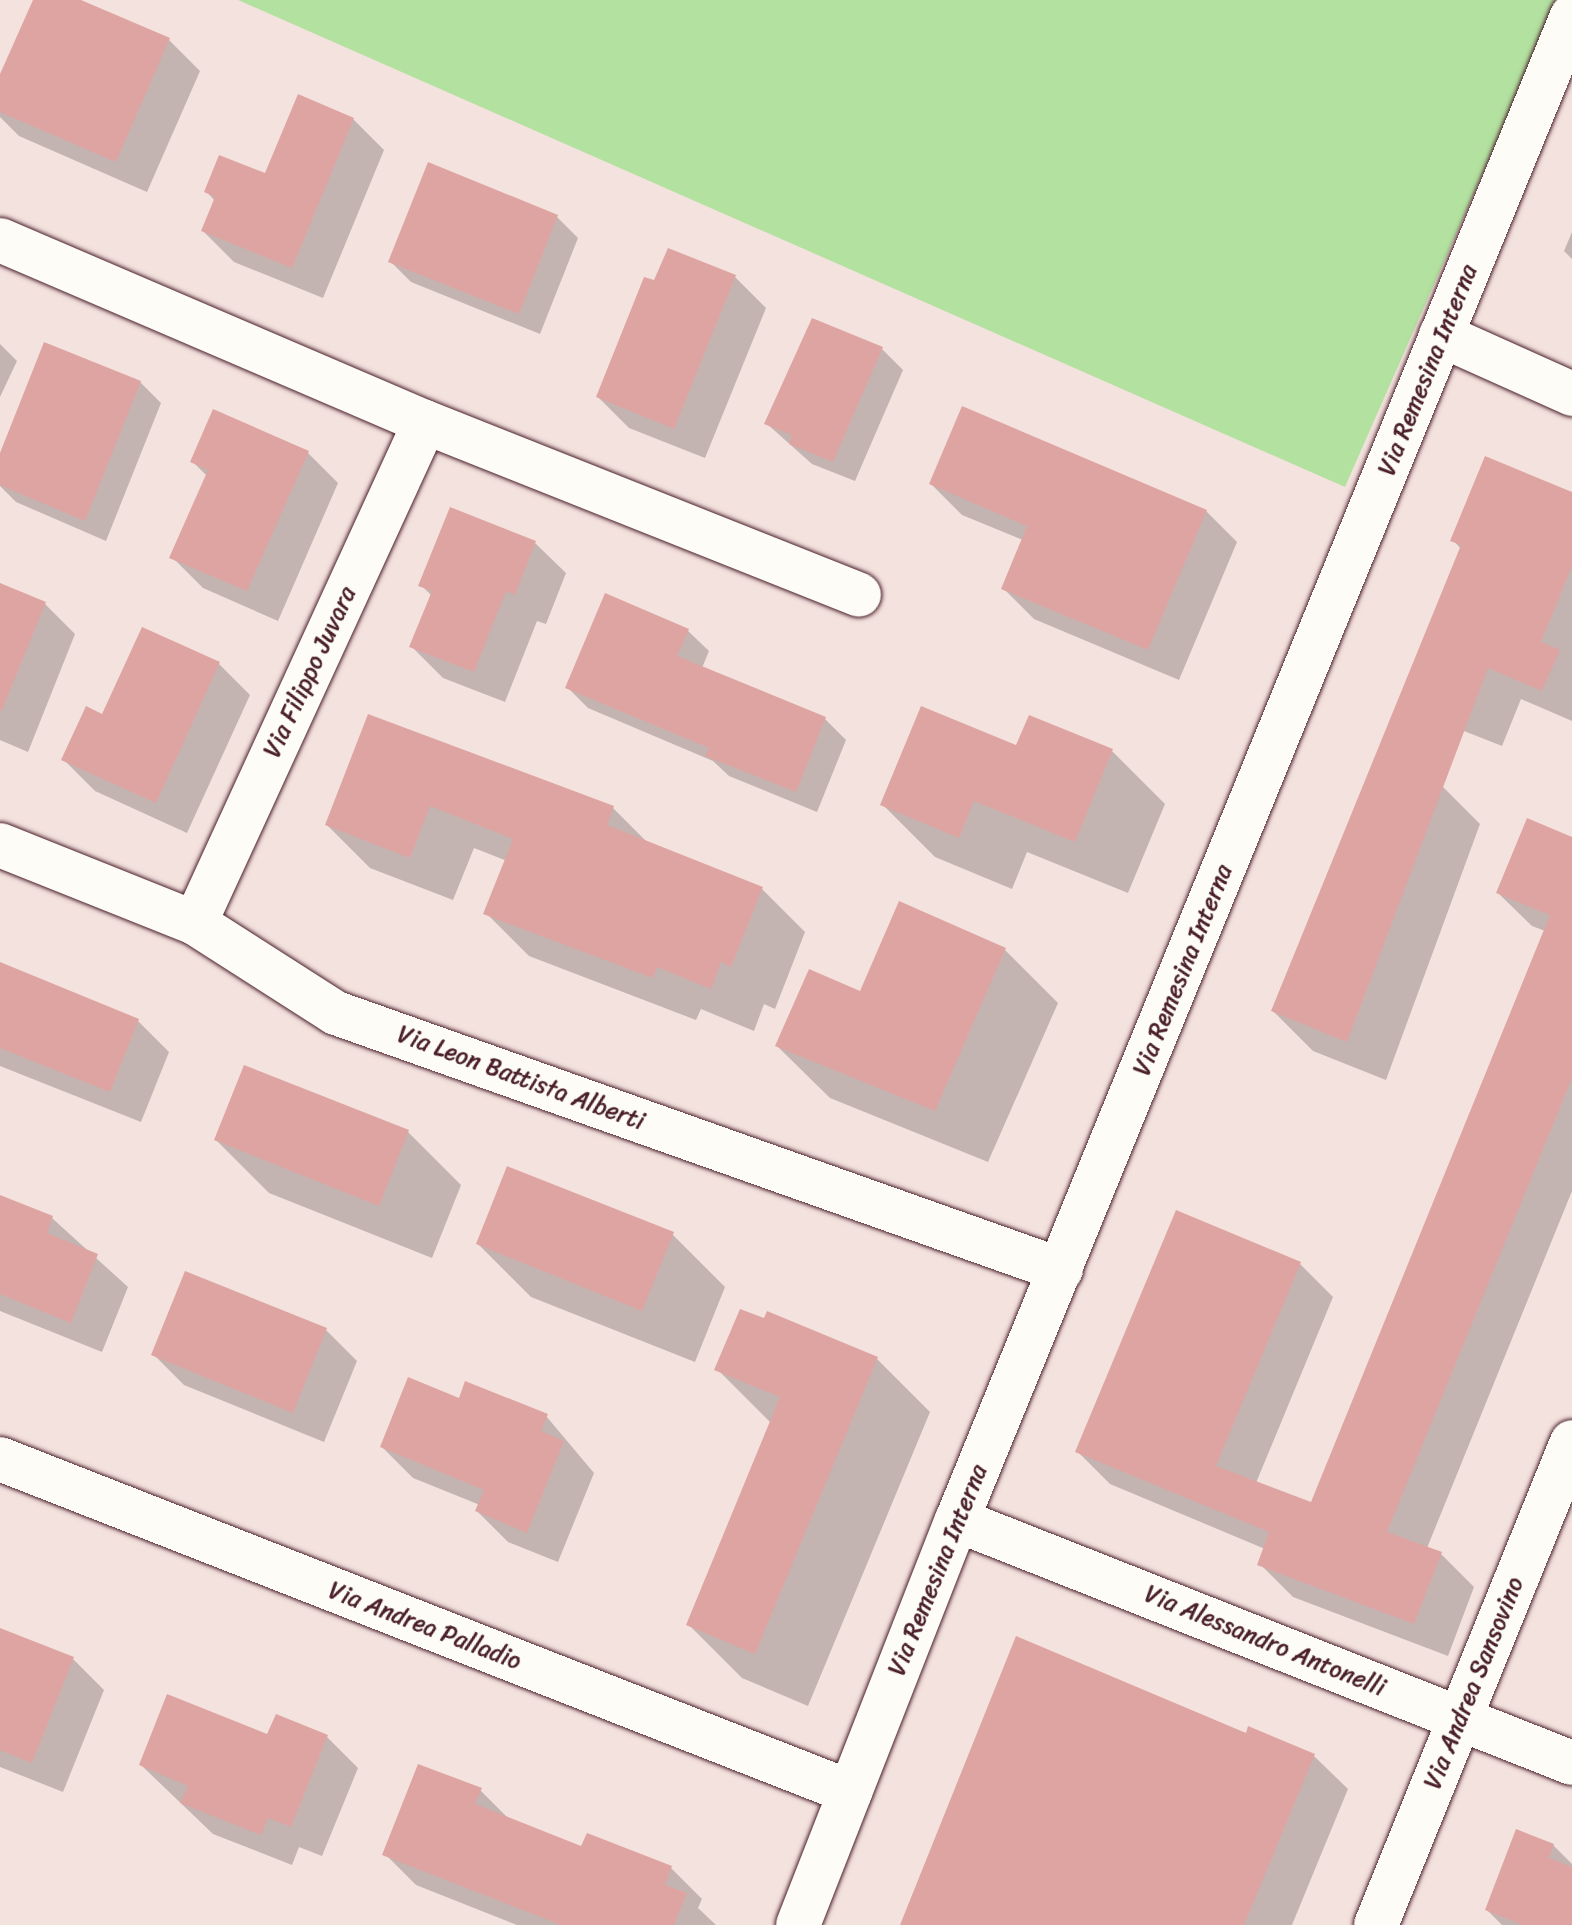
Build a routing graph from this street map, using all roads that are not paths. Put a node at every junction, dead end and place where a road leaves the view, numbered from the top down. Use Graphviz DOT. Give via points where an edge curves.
graph roads {
  1 [pos="1572,16"];
  2 [pos="0,240"];
  3 [pos="1441,335"];
  4 [pos="1572,394"];
  5 [pos="425,422"];
  6 [pos="859,595"];
  7 [pos="0,845"];
  8 [pos="195,923"];
  9 [pos="1061,1270"];
  10 [pos="1572,1442"];
  11 [pos="0,1459"];
  12 [pos="957,1520"];
  13 [pos="1460,1718"];
  14 [pos="1572,1763"];
  15 [pos="850,1792"];
  16 [pos="798,1925"];
  17 [pos="1376,1925"];
  1 -- 3 [label="street, Via Remesina Interna"];
  2 -- 5 [label="street"];
  3 -- 4 [label="street"];
  3 -- 9 [label="street, Via Remesina Interna"];
  5 -- 6 [label="street"];
  5 -- 8 [label="street, Via Filippo Juvara"];
  7 -- 8 [label="street, Via Leon Battista Alberti"];
  8 -- 9 [label="street, Via Leon Battista Alberti" via="336,1013"];
  9 -- 12 [label="street, Via Remesina Interna"];
  10 -- 13 [label="street, Via Andrea Sansovino"];
  11 -- 15 [label="street, Via Andrea Palladio"];
  12 -- 13 [label="street, Via Alessandro Antonelli"];
  12 -- 15 [label="street, Via Remesina Interna"];
  13 -- 14 [label="street, Via Alessandro Antonelli"];
  13 -- 17 [label="street, Via Andrea Sansovino"];
  15 -- 16 [label="street, Via Remesina Interna"];
}
